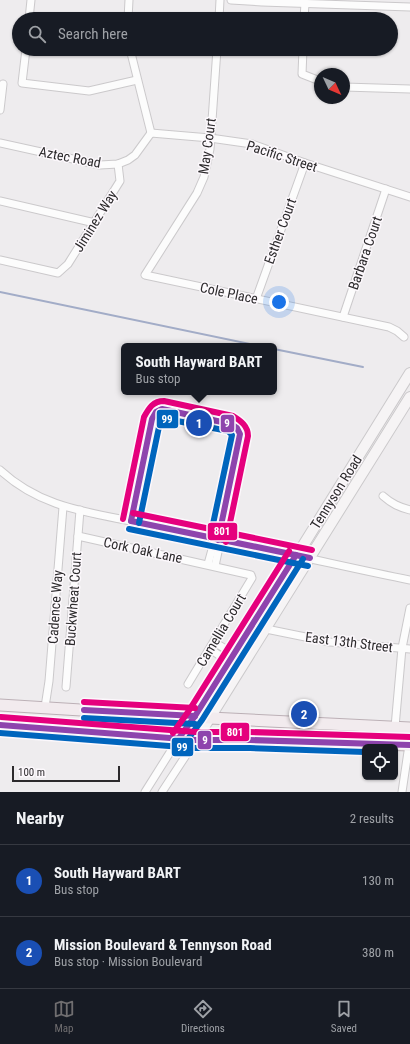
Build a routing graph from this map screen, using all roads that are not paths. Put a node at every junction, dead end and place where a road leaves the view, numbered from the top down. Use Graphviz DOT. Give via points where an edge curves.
graph roads {
  1 [pos="31,0"];
  2 [pos="129,0"];
  3 [pos="220,0"];
  4 [pos="231,0"];
  5 [pos="305,4"];
  6 [pos="410,7"];
  7 [pos="30,12"];
  8 [pos="128,12"];
  9 [pos="219,12"];
  10 [pos="304,12"];
  11 [pos="25,56"];
  12 [pos="132,56"];
  13 [pos="216,56"];
  14 [pos="303,56"];
  15 [pos="314,79"];
  16 [pos="137,80"];
  17 [pos="3,84"];
  18 [pos="350,87"];
  19 [pos="410,89"];
  20 [pos="0,110"];
  21 [pos="151,133"];
  22 [pos="210,138"];
  23 [pos="0,143"];
  24 [pos="305,163"];
  25 [pos="118,164"];
  26 [pos="386,189"];
  27 [pos="410,197"];
  28 [pos="0,201"];
  29 [pos="95,223"];
  30 [pos="0,260"];
  31 [pos="145,275"];
  32 [pos="256,299"];
  33 [pos="342,317"];
  34 [pos="404,337"];
  35 [pos="410,373"];
  36 [pos="410,397"];
  37 [pos="0,470"];
  38 [pos="383,496"];
  39 [pos="63,506"];
  40 [pos="80,510"];
  41 [pos="410,510"];
  42 [pos="78,536"];
  43 [pos="218,540"];
  44 [pos="296,555"];
  45 [pos="310,558"];
  46 [pos="211,565"];
  47 [pos="251,575"];
  48 [pos="410,580"];
  49 [pos="410,608"];
  50 [pos="266,628"];
  51 [pos="214,642"];
  52 [pos="402,648"];
  53 [pos="210,649"];
  54 [pos="410,649"];
  55 [pos="231,658"];
  56 [pos="188,684"];
  57 [pos="66,687"];
  58 [pos="0,704"];
  59 [pos="45,707"];
  60 [pos="195,716"];
  61 [pos="210,718"];
  62 [pos="0,725"];
  63 [pos="395,726"];
  64 [pos="410,728"];
  65 [pos="179,738"];
  66 [pos="196,740"];
  67 [pos="409,745"];
  68 [pos="146,792"];
  69 [pos="162,792"];
  70 [pos="402,792"];
  1 -- 7 [label="street"];
  2 -- 8 [label="street"];
  3 -- 9 [label="street"];
  4 -- 5 [label="street"];
  5 -- 6 [label="street"];
  5 -- 10 [label="street"];
  11 -- 16 [label="street" via="22,83 89,91"];
  12 -- 16 [label="street"];
  13 -- 22 [label="street, May Court"];
  14 -- 15 [label="street" via="302,74"];
  16 -- 21 [label="street"];
  17 -- 20 [label="street"];
  18 -- 19 [label="street"];
  21 -- 22 [label="street, Pacific Street"];
  21 -- 25 [label="street, Aztec Road" via="135,154"];
  22 -- 24 [label="street, Pacific Street" via="252,144"];
  22 -- 31 [label="street, May Court" via="204,177 197,193"];
  23 -- 25 [label="street, Aztec Road" via="100,165"];
  24 -- 26 [label="street, Pacific Street"];
  24 -- 32 [label="street, Esther Court"];
  25 -- 29 [label="street, Jiminez Way" via="120,181"];
  26 -- 27 [label="street, Pacific Street"];
  26 -- 33 [label="street, Barbara Court"];
  28 -- 29 [label="street"];
  29 -- 30 [label="street, Jiminez Way" via="68,264 58,273"];
  31 -- 32 [label="street, Cole Place"];
  32 -- 33 [label="street, Cole Place"];
  33 -- 34 [label="street, Cole Place" via="389,327"];
  35 -- 44 [label="main road, Tennyson Road"];
  36 -- 45 [label="main road, Tennyson Road"];
  37 -- 39 [label="street" via="24,490"];
  38 -- 41 [label="street" via="391,503"];
  39 -- 40 [label="street"];
  39 -- 59 [label="street, Cadence Way"];
  40 -- 42 [label="street, Buckwheat Court"];
  40 -- 43 [label="street"];
  42 -- 46 [label="street, Cork Oak Lane"];
  42 -- 57 [label="street, Buckwheat Court"];
  43 -- 44 [label="street"];
  43 -- 46 [label="street" via="213,546"];
  44 -- 45 [label="street"];
  44 -- 55 [label="main road, Tennyson Road"];
  45 -- 48 [label="street"];
  45 -- 50 [label="main road, Tennyson Road"];
  46 -- 47 [label="street, Cork Oak Lane"];
  47 -- 51 [label="street, Camellia Court" via="252,578"];
  49 -- 52 [label="street"];
  50 -- 52 [label="street, East 13th Street" via="330,642"];
  50 -- 61 [label="main road, Tennyson Road"];
  51 -- 53 [label="street, Camellia Court"];
  51 -- 55 [label="street"];
  52 -- 54 [label="street, East 13th Street"];
  52 -- 63 [label="street"];
  53 -- 55 [label="street"];
  53 -- 56 [label="street, Camellia Court"];
  55 -- 60 [label="main road, Tennyson Road"];
  58 -- 59 [label="main road"];
  59 -- 60 [label="main road"];
  60 -- 61 [label="main road"];
  60 -- 65 [label="main road, Tennyson Road"];
  61 -- 63 [label="main road"];
  61 -- 66 [label="main road, Tennyson Road"];
  62 -- 65 [label="main road"];
  63 -- 64 [label="main road"];
  65 -- 66 [label="main road"];
  65 -- 68 [label="street, Tennyson Road"];
  66 -- 67 [label="main road"];
  66 -- 69 [label="street, Tennyson Road"];
  67 -- 70 [label="street"];
}
